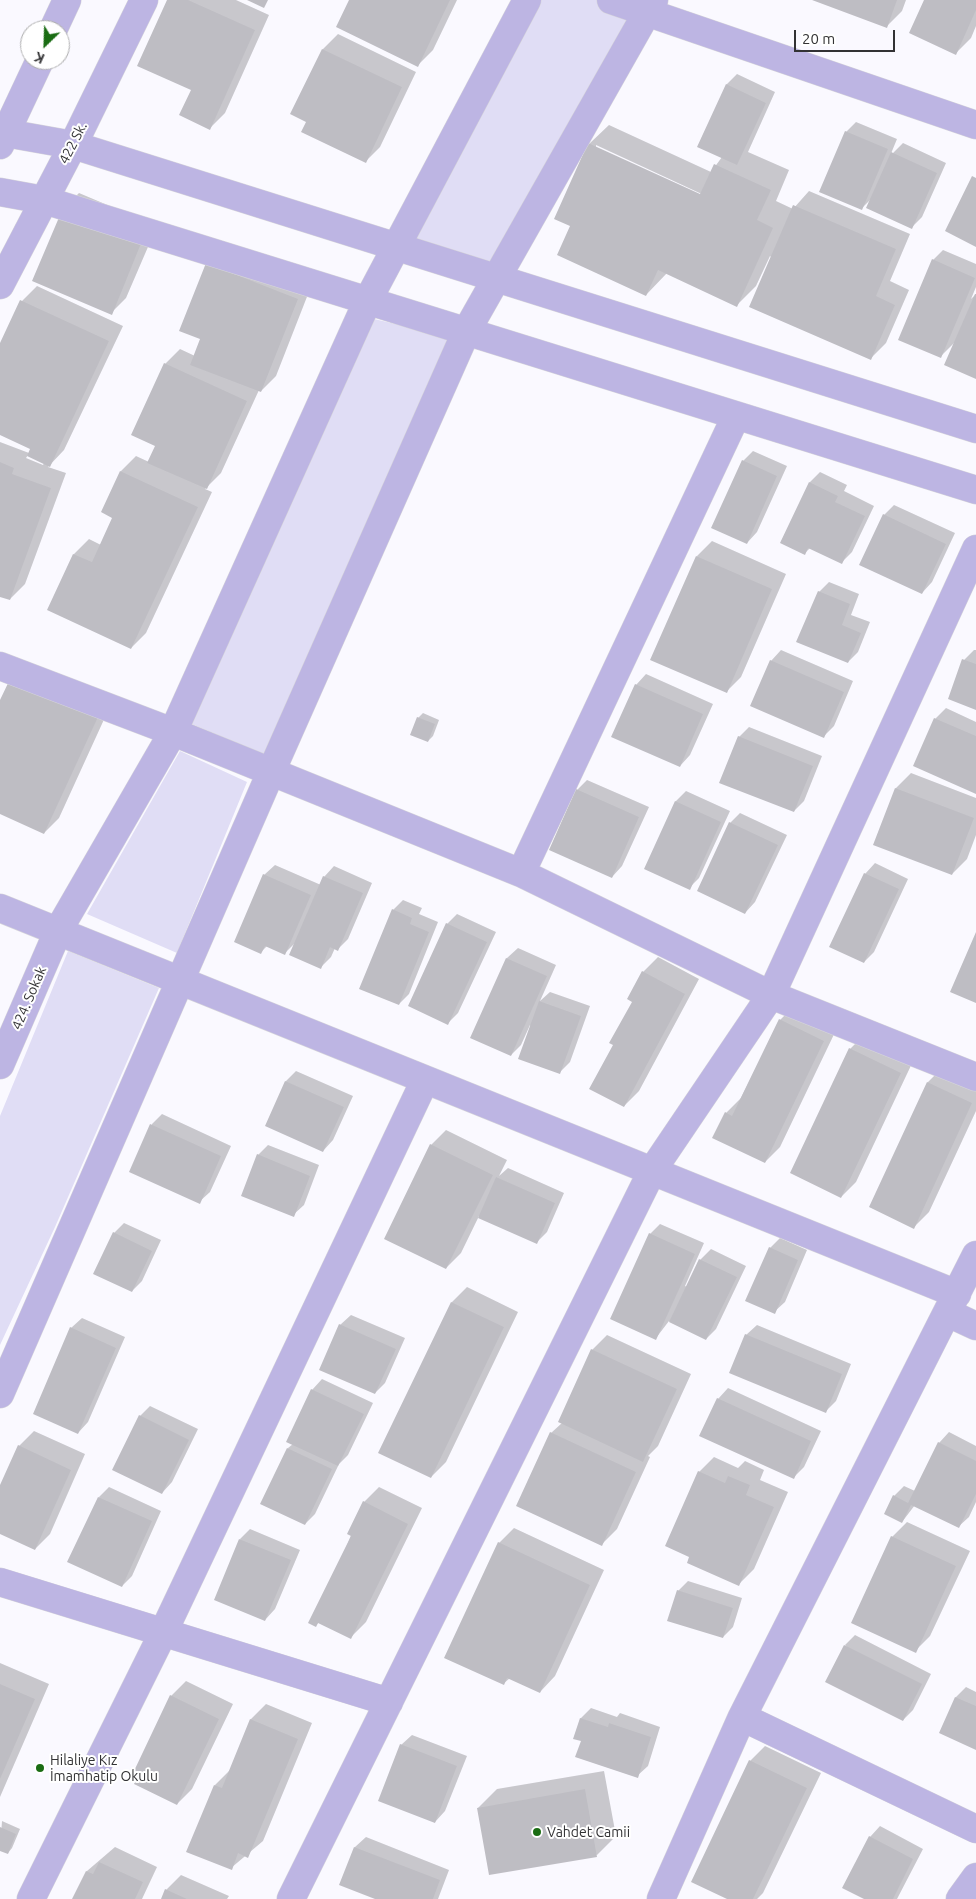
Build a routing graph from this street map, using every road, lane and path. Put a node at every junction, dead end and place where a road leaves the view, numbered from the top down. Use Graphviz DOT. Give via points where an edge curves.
graph roads {
  1 [pos="67,0"];
  2 [pos="144,0"];
  3 [pos="527,0"];
  4 [pos="611,0"];
  5 [pos="651,6"];
  6 [pos="58,20"];
  7 [pos="35,70"];
  8 [pos="976,125"];
  9 [pos="2,136"];
  10 [pos="73,145"];
  11 [pos="0,192"];
  12 [pos="44,200"];
  13 [pos="396,247"];
  14 [pos="496,279"];
  15 [pos="0,285"];
  16 [pos="367,302"];
  17 [pos="466,332"];
  18 [pos="736,416"];
  19 [pos="976,428"];
  20 [pos="976,490"];
  21 [pos="976,550"];
  22 [pos="0,666"];
  23 [pos="173,732"];
  24 [pos="271,772"];
  25 [pos="521,873"];
  26 [pos="0,908"];
  27 [pos="58,931"];
  28 [pos="181,981"];
  29 [pos="771,995"];
  30 [pos="0,1065"];
  31 [pos="976,1077"];
  32 [pos="425,1080"];
  33 [pos="652,1171"];
  34 [pos="976,1255"];
  35 [pos="953,1303"];
  36 [pos="976,1326"];
  37 [pos="0,1394"];
  38 [pos="0,1582"];
  39 [pos="163,1633"];
  40 [pos="389,1702"];
  41 [pos="742,1717"];
  42 [pos="976,1829"];
  43 [pos="976,1876"];
  44 [pos="31,1899"];
  45 [pos="291,1899"];
  46 [pos="662,1899"];
  47 [pos="960,1899"];
  1 -- 6 [label="street"];
  2 -- 10 [label="street, 422 Sk."];
  3 -- 13 [label="street, 424. Sokak"];
  4 -- 5 [label="street"];
  5 -- 8 [label="street"];
  5 -- 14 [label="street"];
  7 -- 9 [label="street"];
  9 -- 10 [label="street"];
  10 -- 12 [label="street, 422 Sk."];
  10 -- 13 [label="street"];
  11 -- 12 [label="street"];
  12 -- 15 [label="street, 422 Sk."];
  12 -- 16 [label="street"];
  13 -- 14 [label="street"];
  13 -- 16 [label="street, 424. Sokak"];
  14 -- 17 [label="street"];
  14 -- 19 [label="street"];
  16 -- 17 [label="street"];
  16 -- 23 [label="street, 424. Sokak"];
  17 -- 18 [label="street"];
  17 -- 24 [label="street"];
  18 -- 20 [label="street"];
  18 -- 25 [label="street"];
  21 -- 29 [label="street"];
  22 -- 23 [label="street"];
  23 -- 24 [label="street"];
  23 -- 27 [label="street, 424. Sokak"];
  24 -- 25 [label="street"];
  24 -- 28 [label="street"];
  25 -- 29 [label="street"];
  26 -- 27 [label="street"];
  27 -- 28 [label="street"];
  27 -- 30 [label="street, 424. Sokak"];
  28 -- 32 [label="street"];
  28 -- 37 [label="street"];
  29 -- 31 [label="street"];
  29 -- 33 [label="street"];
  32 -- 33 [label="street"];
  32 -- 39 [label="street"];
  33 -- 35 [label="street"];
  33 -- 40 [label="street"];
  34 -- 35 [label="street"];
  35 -- 36 [label="street"];
  35 -- 41 [label="street"];
  38 -- 39 [label="street"];
  39 -- 40 [label="street"];
  39 -- 44 [label="street"];
  40 -- 45 [label="street"];
  41 -- 42 [label="street"];
  41 -- 46 [label="street"];
  43 -- 47 [label="street"];
}
